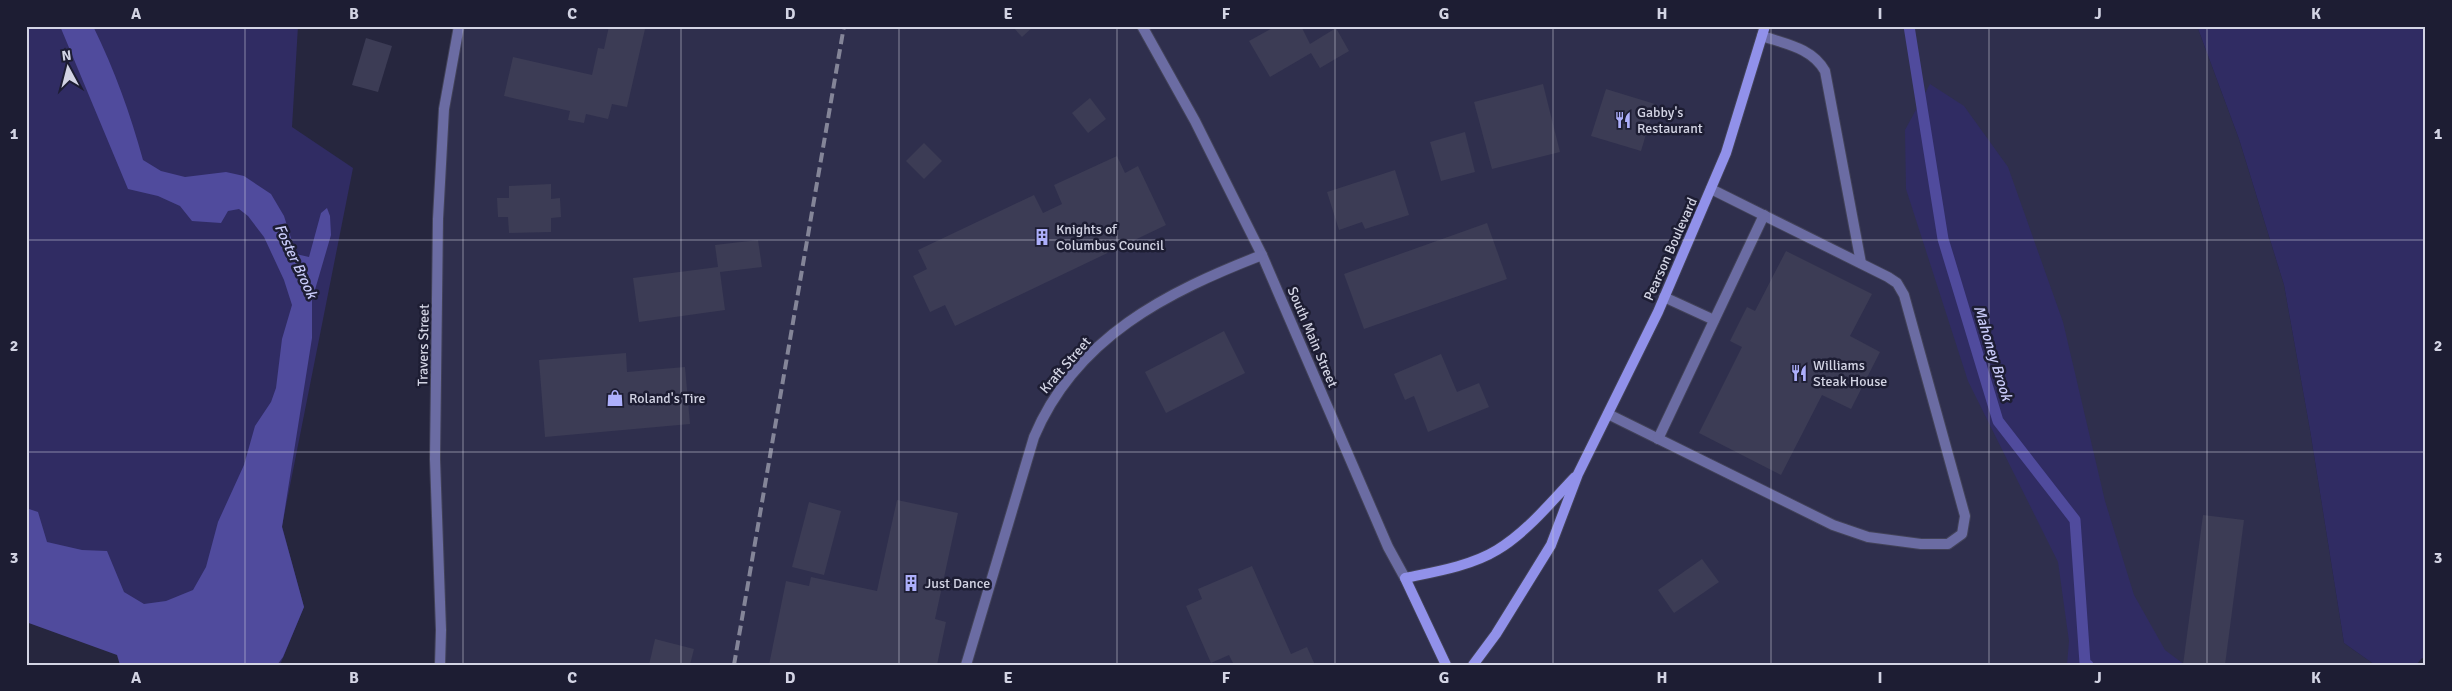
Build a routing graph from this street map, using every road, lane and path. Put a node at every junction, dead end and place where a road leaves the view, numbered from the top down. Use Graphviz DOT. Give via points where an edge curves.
graph roads {
  1 [pos="459,26"];
  2 [pos="1142,26"];
  3 [pos="1764,31"];
  4 [pos="1711,189"];
  5 [pos="1764,215"];
  6 [pos="1262,255"];
  7 [pos="1861,263"];
  8 [pos="1664,297"];
  9 [pos="1714,320"];
  10 [pos="1608,414"];
  11 [pos="1658,439"];
  12 [pos="1578,474"];
  13 [pos="1405,578"];
  14 [pos="440,665"];
  15 [pos="966,665"];
  16 [pos="1446,665"];
  17 [pos="1473,665"];
  1 -- 14 [label="street, Travers Street" via="444,109 438,219 435,459"];
  2 -- 6 [label="street, South Main Street" via="1195,121"];
  3 -- 4 [label="street, Pearson Boulevard"];
  3 -- 7 [label="street" via="1810,53 1826,71"];
  4 -- 5 [label="street"];
  4 -- 8 [label="street, Pearson Boulevard"];
  5 -- 7 [label="street"];
  5 -- 9 [label="street"];
  6 -- 13 [label="street, South Main Street" via="1388,547"];
  6 -- 15 [label="street, Kraft Street" via="1205,278 1133,318 1090,354 1058,391 1045,410 1034,437"];
  7 -- 11 [label="street" via="1888,277 1904,295 1965,516 1966,525 1956,540 1948,544 1921,544 1868,537 1833,525"];
  8 -- 9 [label="street"];
  8 -- 10 [label="street, Pearson Boulevard"];
  9 -- 11 [label="street"];
  10 -- 11 [label="street"];
  10 -- 12 [label="street, Pearson Boulevard"];
  12 -- 13 [label="street, Pearson Boulevard" via="1521,531 1496,551 1452,568"];
  12 -- 17 [label="street, Pearson Boulevard" via="1551,545"];
  13 -- 16 [label="street, South Main Street"];
}
